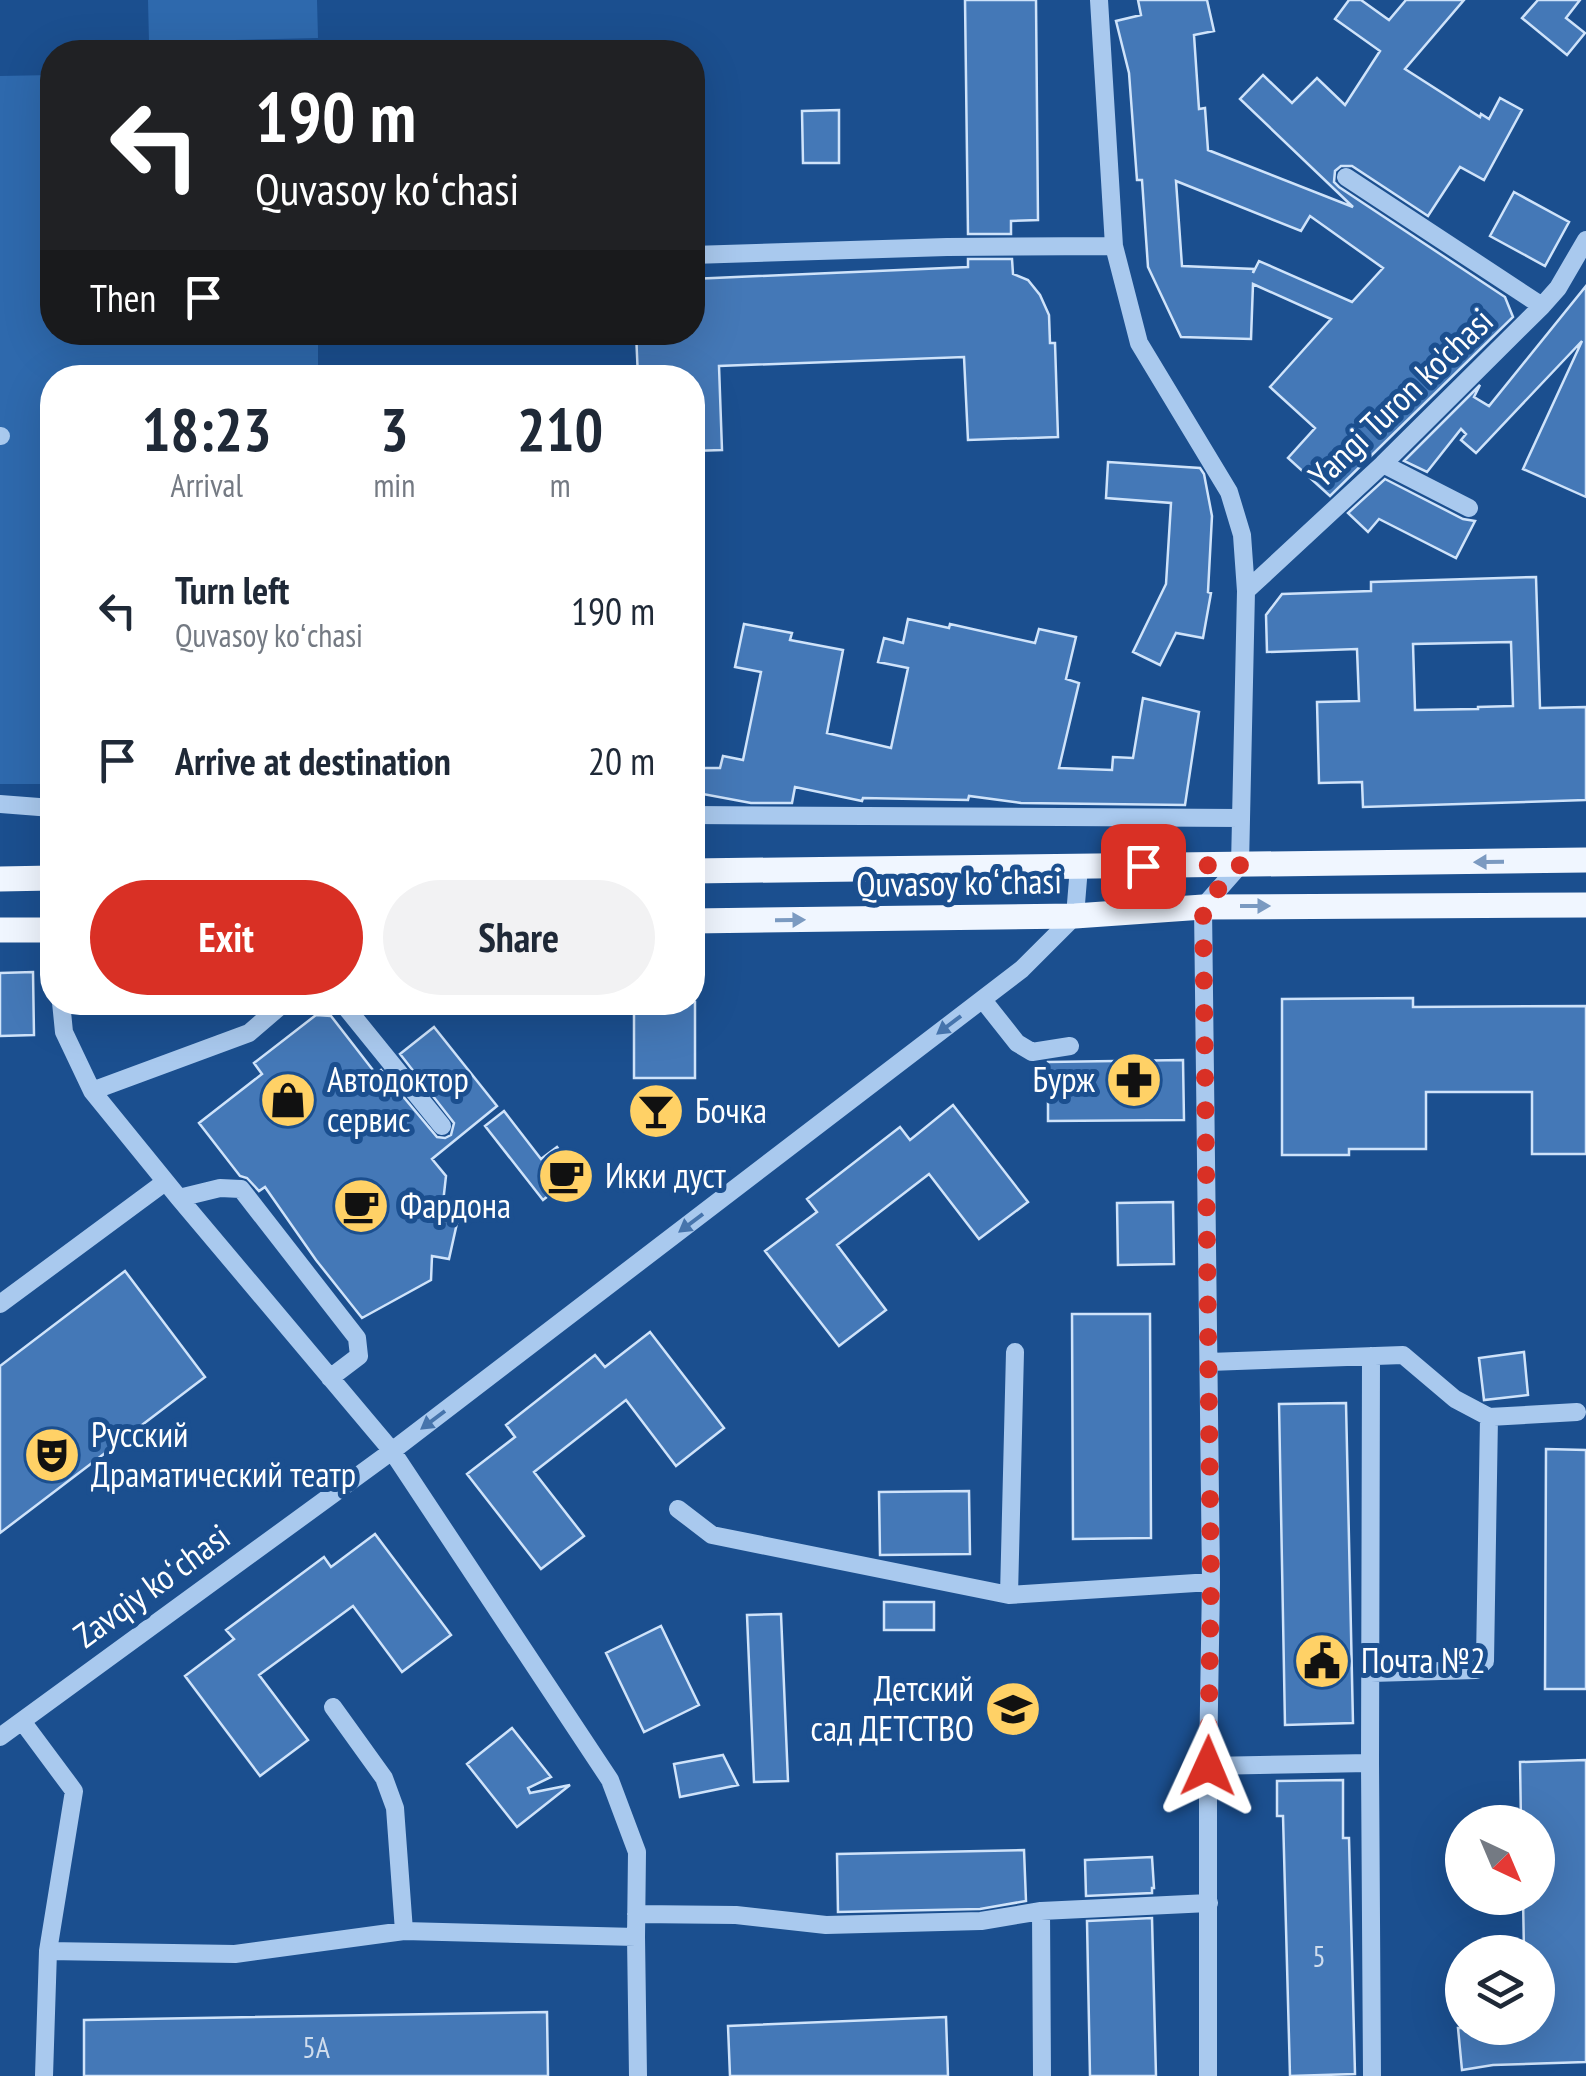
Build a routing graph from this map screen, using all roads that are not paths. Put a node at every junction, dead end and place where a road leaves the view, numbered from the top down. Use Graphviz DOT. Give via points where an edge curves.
graph roads {
  1 [pos="1099,0"];
  2 [pos="1346,177"];
  3 [pos="1586,240"];
  4 [pos="1114,246"];
  5 [pos="705,255"];
  6 [pos="1542,306"];
  7 [pos="1382,464"];
  8 [pos="1469,508"];
  9 [pos="1246,591"];
  10 [pos="0,804"];
  11 [pos="40,807"];
  12 [pos="705,815"];
  13 [pos="1241,818"];
  14 [pos="1586,860"];
  15 [pos="1240,865"];
  16 [pos="1079,867"];
  17 [pos="705,871"];
  18 [pos="40,878"];
  19 [pos="0,879"];
  20 [pos="1586,905"];
  21 [pos="1203,906"];
  22 [pos="1075,916"];
  23 [pos="705,921"];
  24 [pos="0,930"];
  25 [pos="40,930"];
  26 [pos="983,1000"];
  27 [pos="62,1015"];
  28 [pos="270,1015"];
  29 [pos="352,1015"];
  30 [pos="1070,1046"];
  31 [pos="92,1092"];
  32 [pos="442,1126"];
  33 [pos="165,1182"];
  34 [pos="178,1198"];
  35 [pos="0,1304"];
  36 [pos="1015,1352"];
  37 [pos="1371,1356"];
  38 [pos="1209,1362"];
  39 [pos="330,1378"];
  40 [pos="1577,1412"];
  41 [pos="1489,1417"];
  42 [pos="392,1451"];
  43 [pos="678,1508"];
  44 [pos="1211,1582"];
  45 [pos="1009,1595"];
  46 [pos="1371,1673"];
  47 [pos="333,1707"];
  48 [pos="22,1721"];
  49 [pos="0,1737"];
  50 [pos="1370,1763"];
  51 [pos="1208,1766"];
  52 [pos="1209,1903"];
  53 [pos="1041,1911"];
  54 [pos="636,1914"];
  55 [pos="404,1931"];
  56 [pos="636,1937"];
  57 [pos="48,1951"];
  58 [pos="44,2076"];
  59 [pos="638,2076"];
  60 [pos="1042,2076"];
  61 [pos="1208,2076"];
  62 [pos="1372,2076"];
  1 -- 4 [label="street"];
  2 -- 6 [label="street"];
  3 -- 6 [label="street, Yangi Turon ko'chasi"];
  4 -- 5 [label="street"];
  4 -- 9 [label="street" via="1139,342 1229,492 1242,535"];
  6 -- 7 [label="street, Yangi Turon ko'chasi"];
  7 -- 8 [label="street"];
  7 -- 9 [label="street, Yangi Turon ko'chasi"];
  9 -- 13 [label="street"];
  10 -- 11 [label="street"];
  12 -- 13 [label="street"];
  13 -- 15 [label="street"];
  14 -- 15 [label="main road, Quvasoy koʻchasi, one-way"];
  15 -- 16 [label="main road, Quvasoy koʻchasi"];
  15 -- 21 [label="street"];
  16 -- 17 [label="main road, Quvasoy koʻchasi"];
  16 -- 22 [label="street"];
  18 -- 19 [label="main road"];
  21 -- 20 [label="main road, Quvasoy koʻchasi, one-way"];
  21 -- 22 [label="main road, Quvasoy koʻchasi"];
  21 -- 38 [label="street"];
  23 -- 22 [label="main road, Quvasoy koʻchasi, one-way"];
  22 -- 26 [label="street, Zavqiy koʻchasi"];
  24 -- 25 [label="main road"];
  26 -- 30 [label="street" via="1032,1052"];
  26 -- 42 [label="street, Zavqiy koʻchasi, one-way"];
  27 -- 31 [label="street"];
  28 -- 31 [label="street" via="249,1033"];
  29 -- 32 [label="street"];
  31 -- 33 [label="street"];
  33 -- 34 [label="street"];
  33 -- 35 [label="street"];
  34 -- 39 [label="street"];
  34 -- 39 [label="street" via="241,1189 357,1338 359,1356"];
  36 -- 45 [label="street"];
  37 -- 38 [label="street"];
  37 -- 41 [label="street" via="1404,1355 1455,1399"];
  37 -- 46 [label="street"];
  38 -- 44 [label="street"];
  39 -- 42 [label="street"];
  40 -- 41 [label="street"];
  41 -- 46 [label="street" via="1484,1661 1476,1670"];
  42 -- 48 [label="street, Zavqiy koʻchasi"];
  42 -- 54 [label="street" via="610,1780 637,1852"];
  43 -- 45 [label="street" via="712,1535"];
  44 -- 45 [label="street"];
  44 -- 51 [label="street"];
  46 -- 50 [label="street"];
  47 -- 55 [label="street" via="384,1778 395,1808"];
  48 -- 49 [label="street, Zavqiy koʻchasi"];
  48 -- 57 [label="street" via="74,1791"];
  50 -- 51 [label="street"];
  50 -- 62 [label="street"];
  51 -- 52 [label="street"];
  52 -- 53 [label="street"];
  52 -- 61 [label="street"];
  53 -- 54 [label="street" via="981,1921 826,1924 736,1914"];
  53 -- 60 [label="street"];
  54 -- 56 [label="street"];
  55 -- 56 [label="street"];
  55 -- 57 [label="street" via="235,1954"];
  56 -- 59 [label="street"];
  57 -- 58 [label="street"];
}
